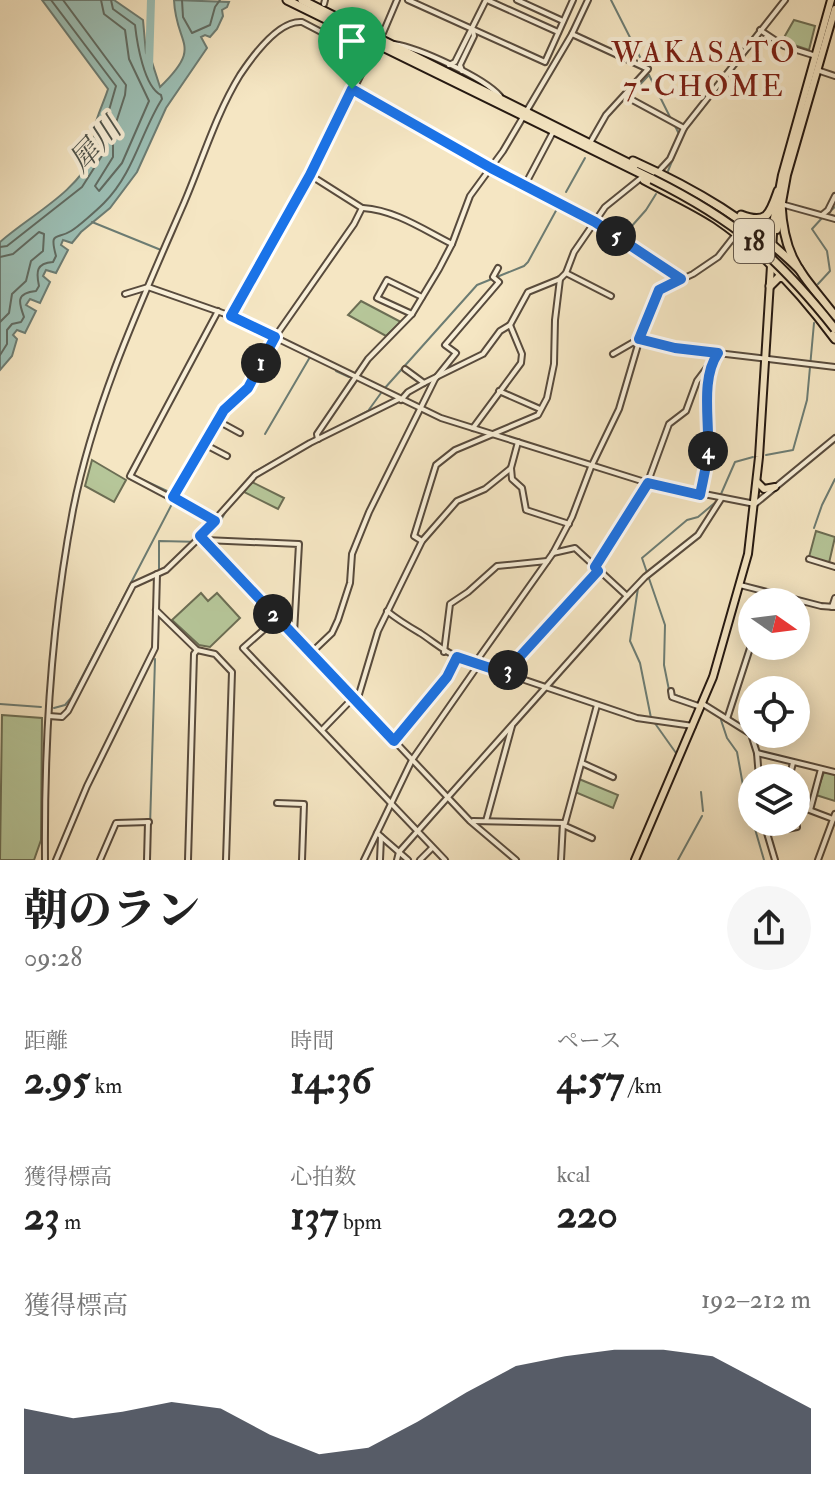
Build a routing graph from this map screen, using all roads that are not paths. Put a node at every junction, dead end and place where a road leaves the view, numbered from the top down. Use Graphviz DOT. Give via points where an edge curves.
graph roads {
  1 [pos="287,0"];
  2 [pos="302,0"];
  3 [pos="397,0"];
  4 [pos="408,0"];
  5 [pos="487,0"];
  6 [pos="517,0"];
  7 [pos="573,0"];
  8 [pos="588,0"];
  9 [pos="785,0"];
  10 [pos="831,0"];
  11 [pos="835,9"];
  12 [pos="563,21"];
  13 [pos="473,29"];
  14 [pos="760,30"];
  15 [pos="559,32"];
  16 [pos="383,33"];
  17 [pos="572,34"];
  18 [pos="392,45"];
  19 [pos="373,51"];
  20 [pos="818,57"];
  21 [pos="367,60"];
  22 [pos="449,65"];
  23 [pos="817,70"];
  24 [pos="462,72"];
  25 [pos="835,76"];
  26 [pos="352,89"];
  27 [pos="625,96"];
  28 [pos="502,99"];
  29 [pos="525,115"];
  30 [pos="684,128"];
  31 [pos="553,132"];
  32 [pos="590,143"];
  33 [pos="593,153"];
  34 [pos="491,168"];
  35 [pos="310,175"];
  36 [pos="655,176"];
  37 [pos="641,178"];
  38 [pos="525,185"];
  39 [pos="778,191"];
  40 [pos="835,196"];
  41 [pos="781,204"];
  42 [pos="362,208"];
  43 [pos="731,212"];
  44 [pos="824,216"];
  45 [pos="835,219"];
  46 [pos="595,222"];
  47 [pos="736,234"];
  48 [pos="452,244"];
  49 [pos="773,245"];
  50 [pos="771,264"];
  51 [pos="498,268"];
  52 [pos="799,269"];
  53 [pos="566,273"];
  54 [pos="785,278"];
  55 [pos="560,279"];
  56 [pos="681,279"];
  57 [pos="770,286"];
  58 [pos="148,287"];
  59 [pos="125,294"];
  60 [pos="611,296"];
  61 [pos="422,297"];
  62 [pos="218,311"];
  63 [pos="412,314"];
  64 [pos="231,316"];
  65 [pos="835,316"];
  66 [pos="510,325"];
  67 [pos="835,327"];
  68 [pos="275,337"];
  69 [pos="639,339"];
  70 [pos="835,339"];
  71 [pos="718,353"];
  72 [pos="613,354"];
  73 [pos="766,359"];
  74 [pos="710,364"];
  75 [pos="835,367"];
  76 [pos="405,369"];
  77 [pos="355,378"];
  78 [pos="435,379"];
  79 [pos="424,383"];
  80 [pos="499,391"];
  81 [pos="400,400"];
  82 [pos="419,409"];
  83 [pos="540,409"];
  84 [pos="218,421"];
  85 [pos="473,428"];
  86 [pos="240,433"];
  87 [pos="493,434"];
  88 [pos="835,438"];
  89 [pos="318,439"];
  90 [pos="518,442"];
  91 [pos="204,444"];
  92 [pos="225,455"];
  93 [pos="591,467"];
  94 [pos="511,468"];
  95 [pos="757,482"];
  96 [pos="648,483"];
  97 [pos="775,487"];
  98 [pos="700,495"];
  99 [pos="173,497"];
  100 [pos="721,499"];
  101 [pos="755,504"];
  102 [pos="215,521"];
  103 [pos="569,524"];
  104 [pos="199,540"];
  105 [pos="422,541"];
  106 [pos="553,553"];
  107 [pos="809,559"];
  108 [pos="547,561"];
  109 [pos="835,567"];
  110 [pos="596,569"];
  111 [pos="157,574"];
  112 [pos="740,585"];
  113 [pos="752,588"];
  114 [pos="627,596"];
  115 [pos="835,598"];
  116 [pos="810,602"];
  117 [pos="834,607"];
  118 [pos="156,610"];
  119 [pos="387,611"];
  120 [pos="277,618"];
  121 [pos="294,635"];
  122 [pos="197,650"];
  123 [pos="444,652"];
  124 [pos="311,653"];
  125 [pos="457,657"];
  126 [pos="746,660"];
  127 [pos="477,664"];
  128 [pos="505,673"];
  129 [pos="545,687"];
  130 [pos="671,693"];
  131 [pos="356,699"];
  132 [pos="597,705"];
  133 [pos="702,706"];
  134 [pos="48,716"];
  135 [pos="727,719"];
  136 [pos="512,723"];
  137 [pos="693,726"];
  138 [pos="322,730"];
  139 [pos="394,741"];
  140 [pos="757,753"];
  141 [pos="412,760"];
  142 [pos="582,763"];
  143 [pos="793,763"];
  144 [pos="758,764"];
  145 [pos="821,769"];
  146 [pos="835,772"];
  147 [pos="613,777"];
  148 [pos="447,797"];
  149 [pos="277,803"];
  150 [pos="391,803"];
  151 [pos="810,810"];
  152 [pos="834,816"];
  153 [pos="470,821"];
  154 [pos="486,821"];
  155 [pos="563,824"];
  156 [pos="833,826"];
  157 [pos="419,832"];
  158 [pos="379,835"];
  159 [pos="768,836"];
  160 [pos="592,838"];
  161 [pos="433,847"];
  162 [pos="399,852"];
  163 [pos="45,860"];
  164 [pos="56,860"];
  165 [pos="100,860"];
  166 [pos="147,860"];
  167 [pos="188,860"];
  168 [pos="226,860"];
  169 [pos="302,860"];
  170 [pos="364,860"];
  171 [pos="380,860"];
  172 [pos="397,860"];
  173 [pos="408,860"];
  174 [pos="420,860"];
  175 [pos="445,860"];
  176 [pos="516,860"];
  177 [pos="561,860"];
  178 [pos="635,860"];
  179 [pos="775,860"];
  180 [pos="818,860"];
  1 -- 29 [label="highway, 18"];
  2 -- 18 [label="highway, 18"];
  3 -- 16 [label="street"];
  4 -- 13 [label="street"];
  5 -- 13 [label="street"];
  5 -- 15 [label="street"];
  6 -- 12 [label="street"];
  7 -- 12 [label="street"];
  8 -- 17 [label="street"];
  9 -- 14 [label="street"];
  10 -- 20 [label="main road"];
  11 -- 20 [label="main road"];
  12 -- 15 [label="street"];
  13 -- 15 [label="street" via="545,62"];
  13 -- 22 [label="street"];
  13 -- 24 [label="street"];
  14 -- 20 [label="street" via="784,46"];
  14 -- 30 [label="street"];
  17 -- 27 [label="street" via="648,69"];
  17 -- 29 [label="street"];
  18 -- 22 [label="street"];
  18 -- 28 [label="highway, 18"];
  19 -- 21 [label="street"];
  20 -- 23 [label="main road"];
  20 -- 39 [label="main road"];
  21 -- 26 [label="street"];
  21 -- 58 [label="street" via="302,22 287,25 254,56 226,104"];
  22 -- 24 [label="street"];
  23 -- 25 [label="street"];
  23 -- 41 [label="main road"];
  24 -- 28 [label="street"];
  26 -- 34 [label="street"];
  26 -- 35 [label="street"];
  27 -- 30 [label="street"];
  27 -- 32 [label="street"];
  28 -- 29 [label="highway, 18"];
  29 -- 31 [label="highway, 18"];
  29 -- 32 [label="highway, 18"];
  29 -- 34 [label="street"];
  30 -- 36 [label="street" via="670,159"];
  31 -- 33 [label="highway, 18"];
  31 -- 38 [label="street"];
  32 -- 36 [label="highway, 18"];
  33 -- 36 [label="highway, 18"];
  33 -- 37 [label="highway, 18"];
  34 -- 38 [label="street"];
  34 -- 48 [label="street" via="470,196"];
  35 -- 42 [label="street"];
  35 -- 64 [label="street"];
  36 -- 43 [label="highway, 18"];
  36 -- 67 [label="highway, 18, bridge" via="750,233 782,262"];
  37 -- 46 [label="street"];
  37 -- 47 [label="highway, 18"];
  38 -- 46 [label="street"];
  39 -- 43 [label="highway, 18" via="771,211 759,220"];
  39 -- 49 [label="main road"];
  40 -- 44 [label="street"];
  41 -- 44 [label="street"];
  41 -- 49 [label="main road"];
  41 -- 52 [label="highway, 18" via="784,236"];
  42 -- 48 [label="street" via="380,209"];
  42 -- 68 [label="street"];
  43 -- 49 [label="highway, 18"];
  44 -- 45 [label="street"];
  46 -- 53 [label="street"];
  46 -- 56 [label="street"];
  47 -- 50 [label="highway, 18"];
  47 -- 56 [label="street" via="719,256"];
  48 -- 61 [label="street"];
  49 -- 50 [label="main road"];
  49 -- 52 [label="highway, 18"];
  50 -- 54 [label="highway, 18"];
  50 -- 57 [label="main road"];
  51 -- 78 [label="street" via="494,278 499,282 445,345 456,353"];
  52 -- 65 [label="highway, 18"];
  53 -- 55 [label="street"];
  53 -- 60 [label="street"];
  54 -- 57 [label="highway, 18"];
  54 -- 70 [label="highway, 18"];
  55 -- 66 [label="street" via="528,292"];
  55 -- 83 [label="street" via="554,364"];
  56 -- 69 [label="street" via="659,290"];
  57 -- 73 [label="main road"];
  58 -- 59 [label="street"];
  58 -- 62 [label="street"];
  58 -- 134 [label="street" via="93,432 79,486"];
  61 -- 63 [label="street"];
  61 -- 63 [label="street" via="387,280 377,298"];
  62 -- 64 [label="street"];
  62 -- 99 [label="street" via="130,476"];
  63 -- 77 [label="street"];
  64 -- 68 [label="street"];
  66 -- 78 [label="street" via="483,354"];
  66 -- 80 [label="street" via="522,359"];
  68 -- 77 [label="street"];
  68 -- 84 [label="street" via="248,388"];
  69 -- 71 [label="street"];
  69 -- 72 [label="street"];
  69 -- 93 [label="street" via="619,409"];
  71 -- 73 [label="street"];
  71 -- 74 [label="street"];
  73 -- 75 [label="street"];
  73 -- 95 [label="main road"];
  74 -- 96 [label="street" via="686,411 669,424"];
  74 -- 98 [label="street" via="708,446"];
  76 -- 79 [label="street"];
  77 -- 81 [label="street"];
  77 -- 89 [label="street"];
  78 -- 79 [label="street"];
  78 -- 82 [label="street"];
  79 -- 81 [label="street"];
  80 -- 83 [label="street"];
  80 -- 85 [label="street"];
  81 -- 82 [label="street"];
  81 -- 89 [label="street"];
  82 -- 85 [label="street"];
  82 -- 124 [label="street" via="352,554 342,612 332,633"];
  83 -- 87 [label="street" via="538,415"];
  84 -- 86 [label="street"];
  84 -- 91 [label="street"];
  85 -- 87 [label="street"];
  87 -- 90 [label="street"];
  87 -- 105 [label="street" via="455,450 436,465 414,536"];
  88 -- 97 [label="street"];
  89 -- 102 [label="street" via="255,475"];
  90 -- 93 [label="street"];
  90 -- 94 [label="street"];
  91 -- 92 [label="street"];
  91 -- 99 [label="street"];
  93 -- 96 [label="street"];
  93 -- 103 [label="street"];
  94 -- 103 [label="street" via="526,510"];
  94 -- 105 [label="street" via="485,489 457,501"];
  95 -- 97 [label="main road" via="764,489"];
  95 -- 101 [label="main road"];
  96 -- 98 [label="street"];
  96 -- 110 [label="street"];
  97 -- 101 [label="street"];
  98 -- 100 [label="street"];
  99 -- 102 [label="street"];
  100 -- 101 [label="street"];
  100 -- 114 [label="street" via="698,535"];
  101 -- 112 [label="main road"];
  102 -- 104 [label="street"];
  103 -- 106 [label="street"];
  104 -- 111 [label="street"];
  104 -- 120 [label="street"];
  104 -- 121 [label="street" via="299,544"];
  105 -- 119 [label="street"];
  106 -- 108 [label="street"];
  106 -- 110 [label="street" via="575,548"];
  107 -- 109 [label="street"];
  108 -- 123 [label="street" via="497,566 450,604"];
  108 -- 127 [label="street"];
  110 -- 114 [label="street"];
  110 -- 128 [label="street"];
  111 -- 118 [label="street"];
  111 -- 134 [label="street" via="131,584 68,711 62,717"];
  112 -- 113 [label="street"];
  112 -- 133 [label="main road"];
  114 -- 129 [label="street"];
  115 -- 117 [label="street"];
  116 -- 117 [label="street"];
  118 -- 122 [label="street"];
  118 -- 164 [label="street" via="155,648"];
  119 -- 123 [label="street"];
  119 -- 131 [label="street"];
  120 -- 121 [label="street"];
  120 -- 138 [label="street" via="243,648"];
  121 -- 124 [label="street"];
  122 -- 167 [label="street"];
  122 -- 168 [label="street" via="215,654 232,672"];
  123 -- 125 [label="street"];
  124 -- 131 [label="street"];
  125 -- 127 [label="street"];
  125 -- 139 [label="street"];
  126 -- 135 [label="street"];
  127 -- 128 [label="street"];
  127 -- 141 [label="street"];
  128 -- 129 [label="street"];
  129 -- 132 [label="street"];
  129 -- 136 [label="street"];
  130 -- 133 [label="street"];
  131 -- 138 [label="street"];
  131 -- 139 [label="street"];
  132 -- 137 [label="street" via="637,718"];
  132 -- 142 [label="street"];
  133 -- 135 [label="street"];
  133 -- 137 [label="main road"];
  134 -- 163 [label="street"];
  135 -- 140 [label="street" via="751,734"];
  136 -- 148 [label="street"];
  136 -- 154 [label="street"];
  137 -- 178 [label="main road"];
  138 -- 150 [label="street"];
  139 -- 141 [label="street"];
  140 -- 143 [label="street"];
  140 -- 144 [label="street"];
  141 -- 148 [label="street"];
  141 -- 150 [label="street"];
  142 -- 147 [label="street"];
  142 -- 155 [label="street"];
  143 -- 145 [label="street"];
  145 -- 146 [label="street"];
  145 -- 151 [label="street"];
  148 -- 153 [label="street"];
  148 -- 157 [label="street"];
  149 -- 169 [label="street" via="304,804"];
  150 -- 157 [label="street"];
  150 -- 158 [label="street"];
  151 -- 152 [label="street"];
  152 -- 156 [label="street"];
  153 -- 154 [label="street"];
  153 -- 176 [label="street"];
  154 -- 155 [label="street"];
  155 -- 160 [label="street"];
  155 -- 177 [label="street"];
  156 -- 180 [label="street"];
  157 -- 161 [label="street"];
  157 -- 162 [label="street"];
  158 -- 162 [label="street"];
  158 -- 170 [label="street"];
  158 -- 171 [label="street"];
  159 -- 179 [label="street"];
  161 -- 174 [label="street"];
  161 -- 175 [label="street"];
  162 -- 172 [label="street"];
  162 -- 173 [label="street"];
  165 -- 166 [label="street" via="116,823 149,822"];
}
